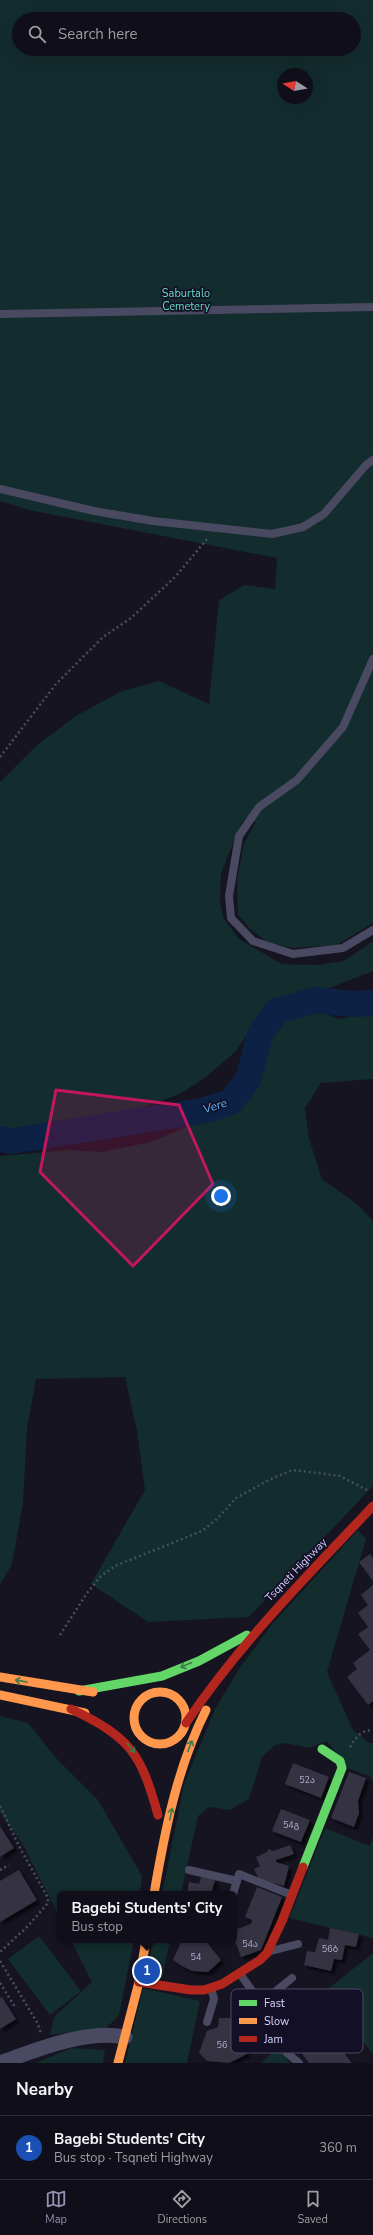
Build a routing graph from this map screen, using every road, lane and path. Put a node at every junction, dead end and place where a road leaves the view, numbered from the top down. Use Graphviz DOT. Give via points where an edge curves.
graph roads {
  1 [pos="373,306"];
  2 [pos="0,314"];
  3 [pos="373,460"];
  4 [pos="0,489"];
  5 [pos="216,530"];
  6 [pos="373,659"];
  7 [pos="0,757"];
  8 [pos="373,930"];
  9 [pos="372,1492"];
  10 [pos="373,1508"];
  11 [pos="256,1630"];
  12 [pos="60,1635"];
  13 [pos="222,1650"];
  14 [pos="239,1653"];
  15 [pos="0,1677"];
  16 [pos="79,1691"];
  17 [pos="163,1692"];
  18 [pos="111,1694"];
  19 [pos="0,1695"];
  20 [pos="131,1696"];
  21 [pos="146,1696"];
  22 [pos="70,1710"];
  23 [pos="108,1718"];
  24 [pos="186,1723"];
  25 [pos="124,1724"];
  26 [pos="136,1729"];
  27 [pos="373,1731"];
  28 [pos="179,1736"];
  29 [pos="148,1742"];
  30 [pos="322,1749"];
  31 [pos="153,1754"];
  32 [pos="340,1761"];
  33 [pos="158,1783"];
  34 [pos="174,1796"];
  35 [pos="0,1806"];
  36 [pos="158,1815"];
  37 [pos="160,1859"];
  38 [pos="9,1865"];
  39 [pos="0,1870"];
  40 [pos="189,1870"];
  41 [pos="237,1881"];
  42 [pos="155,1891"];
  43 [pos="234,1891"];
  44 [pos="293,1895"];
  45 [pos="146,1943"];
  46 [pos="298,1944"];
  47 [pos="0,1952"];
  48 [pos="267,1952"];
  49 [pos="0,1961"];
  50 [pos="240,1974"];
  51 [pos="292,1978"];
  52 [pos="139,1982"];
  53 [pos="0,1983"];
  54 [pos="211,1988"];
  55 [pos="251,1989"];
  56 [pos="278,1989"];
  57 [pos="15,2007"];
  58 [pos="207,2022"];
  59 [pos="125,2037"];
  60 [pos="44,2046"];
  61 [pos="287,2053"];
  62 [pos="121,2061"];
  63 [pos="6,2062"];
  64 [pos="299,2063"];
  1 -- 2 [label="lane"];
  3 -- 5 [label="lane" via="324,514 303,527 272,534"];
  4 -- 5 [label="lane" via="94,511"];
  5 -- 7 [label="path" via="175,577 131,618 103,637 56,684"];
  6 -- 8 [label="lane" via="343,727 297,780 259,807 239,836 229,896 231,918 253,941 293,954 343,948"];
  9 -- 12 [label="path" via="340,1476 318,1473 292,1470 269,1480 236,1498 202,1531 110,1569 87,1593"];
  10 -- 11 [label="main road, Tsqneti Highway"];
  11 -- 13 [label="main road"];
  11 -- 14 [label="main road, Tsqneti Highway"];
  13 -- 16 [label="main road, one-way" via="170,1673"];
  13 -- 17 [label="main road"];
  14 -- 24 [label="main road" via="215,1680"];
  34 -- 14 [label="main road, one-way" via="195,1734"];
  16 -- 15 [label="main road, one-way"];
  16 -- 18 [label="main road"];
  17 -- 21 [label="main road"];
  17 -- 24 [label="main road" via="181,1703"];
  19 -- 22 [label="main road"];
  20 -- 21 [label="main road"];
  21 -- 26 [label="main road" via="134,1710"];
  22 -- 23 [label="main road"];
  22 -- 36 [label="main road, one-way" via="106,1725 133,1749 148,1778"];
  24 -- 28 [label="main road"];
  25 -- 26 [label="main road"];
  26 -- 29 [label="main road"];
  27 -- 32 [label="path" via="360,1734"];
  28 -- 29 [label="main road" via="161,1745"];
  28 -- 34 [label="main road"];
  29 -- 31 [label="main road"];
  30 -- 32 [label="main road"];
  32 -- 44 [label="main road" via="342,1768"];
  33 -- 36 [label="main road"];
  37 -- 34 [label="main road, one-way"];
  35 -- 47 [label="path" via="48,1898 48,1903"];
  36 -- 37 [label="main road"];
  37 -- 42 [label="main road"];
  38 -- 39 [label="path"];
  40 -- 41 [label="lane"];
  41 -- 43 [label="lane"];
  41 -- 44 [label="lane" via="239,1874"];
  44 -- 48 [label="main road"];
  45 -- 52 [label="main road"];
  46 -- 48 [label="lane"];
  48 -- 50 [label="main road"];
  49 -- 60 [label="path" via="38,2024"];
  50 -- 54 [label="main road"];
  50 -- 55 [label="lane"];
  51 -- 56 [label="lane"];
  52 -- 54 [label="main road" via="191,1990"];
  52 -- 59 [label="main road"];
  53 -- 57 [label="path"];
  54 -- 58 [label="lane" via="214,1999"];
  59 -- 60 [label="street" via="117,2035 80,2038"];
  59 -- 62 [label="main road"];
  60 -- 63 [label="street"];
  61 -- 64 [label="lane"];
}
